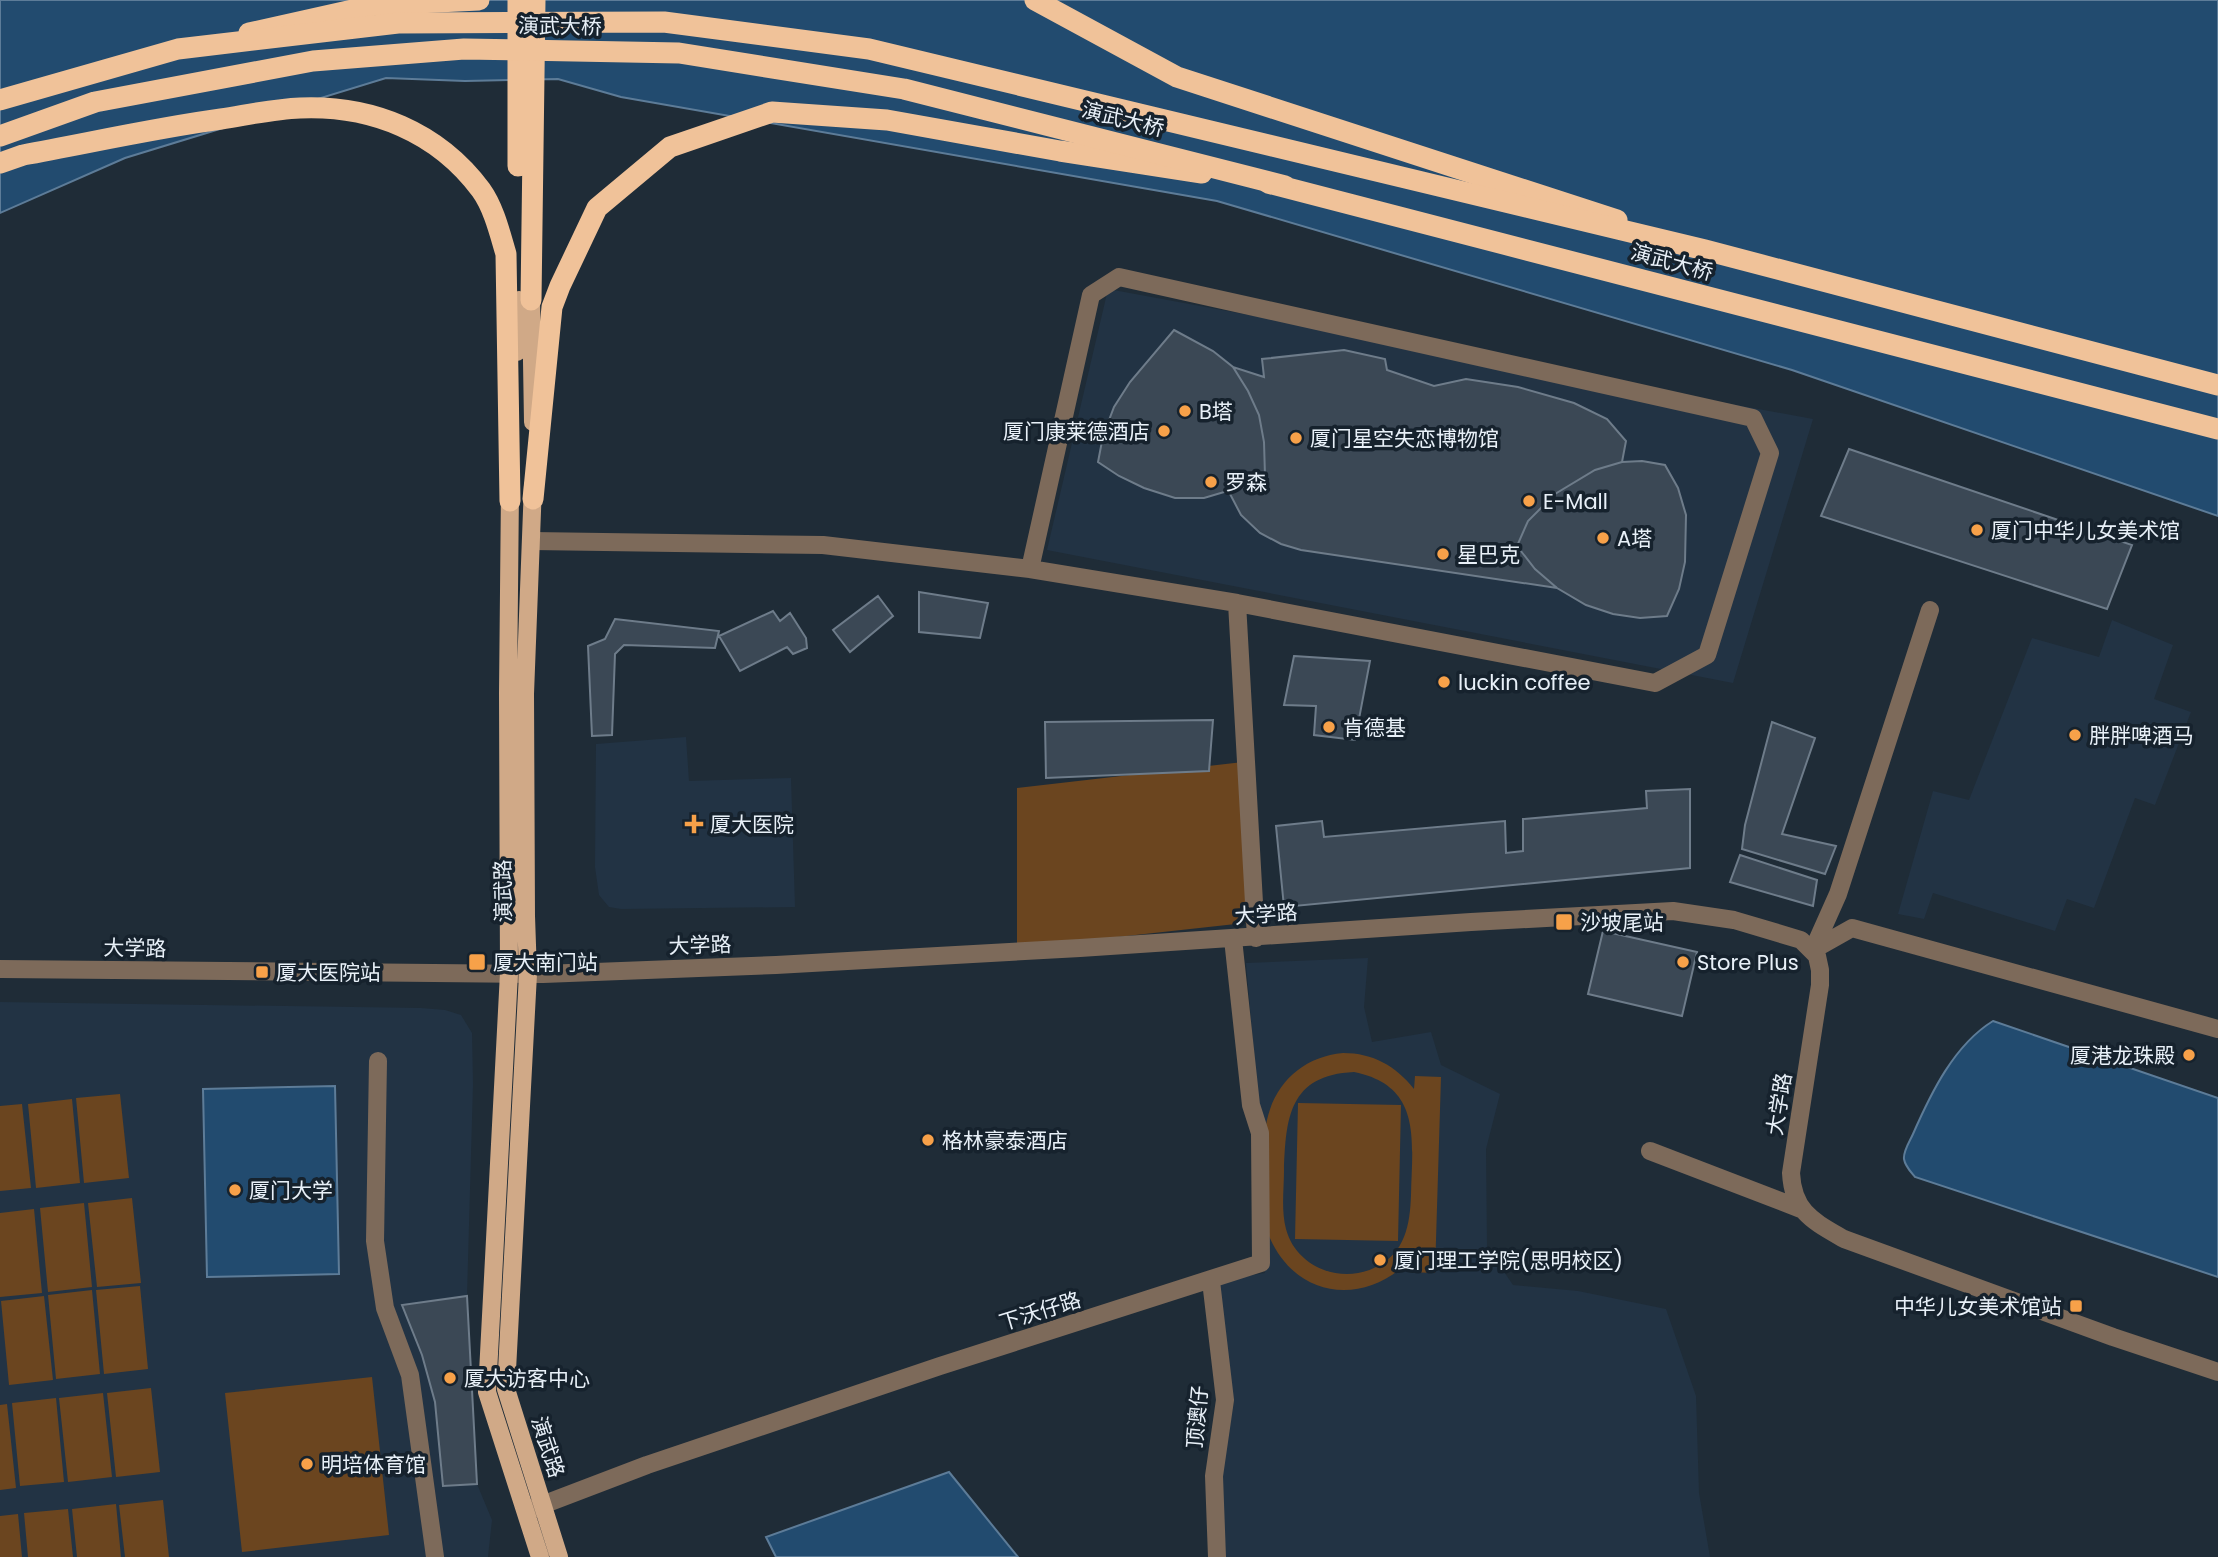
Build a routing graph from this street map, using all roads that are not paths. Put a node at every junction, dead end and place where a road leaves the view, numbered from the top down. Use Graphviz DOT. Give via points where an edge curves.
graph roads {
  1 [pos="479,0"];
  2 [pos="517,0"];
  3 [pos="535,0"];
  4 [pos="1035,0"];
  5 [pos="178,49"];
  6 [pos="0,100"];
  7 [pos="0,136"];
  8 [pos="0,163"];
  9 [pos="1285,186"];
  10 [pos="1705,250"];
  11 [pos="519,301"];
  12 [pos="2218,385"];
  13 [pos="2218,429"];
  14 [pos="533,499"];
  15 [pos="510,501"];
  16 [pos="532,541"];
  17 [pos="1030,569"];
  18 [pos="1237,603"];
  19 [pos="1930,610"];
  20 [pos="1256,937"];
  21 [pos="1233,939"];
  22 [pos="1812,950"];
  23 [pos="0,969"];
  24 [pos="509,973"];
  25 [pos="528,974"];
  26 [pos="2218,1030"];
  27 [pos="378,1061"];
  28 [pos="1650,1151"];
  29 [pos="1801,1209"];
  30 [pos="1211,1281"];
  31 [pos="2218,1372"];
  32 [pos="534,1508"];
  33 [pos="435,1557"];
  34 [pos="540,1557"];
  35 [pos="559,1557"];
  36 [pos="1217,1557"];
  1 -- 5 [label="highway, bridge" via="375,5"];
  2 -- 11 [label="highway, bridge"];
  3 -- 11 [label="highway, bridge"];
  4 -- 10 [label="highway, bridge" via="1177,77"];
  5 -- 6 [label="highway, 演武大桥, bridge"];
  5 -- 10 [label="highway, 演武大桥, bridge" via="398,23 678,23 869,49"];
  7 -- 9 [label="highway, 演武大桥, bridge" via="95,102 313,61 464,48 680,53 904,89"];
  8 -- 11 [label="highway" via="190,123 300,108 353,110 399,123 446,152 482,192 499,230"];
  9 -- 13 [label="highway, 演武大桥"];
  9 -- 14 [label="highway, bridge" via="887,120 772,112 670,147 597,208 560,286 552,307"];
  10 -- 12 [label="highway, 演武大桥, bridge"];
  11 -- 14 [label="main road, 演武路"];
  11 -- 15 [label="highway"];
  14 -- 16 [label="main road, 演武路"];
  15 -- 24 [label="main road, 演武路"];
  16 -- 17 [label="street" via="823,545"];
  16 -- 25 [label="main road, 演武路" via="525,694"];
  17 -- 18 [label="street"];
  17 -- 18 [label="street" via="1091,295 1119,277 1753,418 1770,453 1707,655 1655,683"];
  18 -- 20 [label="street"];
  19 -- 22 [label="street" via="1838,894"];
  20 -- 21 [label="street, 大学路"];
  20 -- 22 [label="street, 大学路" via="1672,911 1734,919 1801,940"];
  21 -- 25 [label="street, 大学路"];
  21 -- 30 [label="street, 下沃仔路" via="1251,1105 1260,1133 1261,1263"];
  22 -- 26 [label="street" via="1852,928"];
  22 -- 29 [label="street, 大学路" via="1820,985 1791,1173"];
  23 -- 24 [label="street, 大学路"];
  24 -- 25 [label="street, 大学路"];
  24 -- 32 [label="main road, 演武路" via="487,1392"];
  25 -- 32 [label="main road, 演武路" via="506,1390"];
  27 -- 33 [label="street" via="375,1241 385,1308 410,1375"];
  28 -- 29 [label="street"];
  29 -- 31 [label="street" via="1844,1239"];
  30 -- 32 [label="street, 下沃仔路" via="928,1370"];
  30 -- 36 [label="street, 顶澳仔" via="1225,1400 1213,1476"];
  32 -- 34 [label="main road, 演武路"];
  32 -- 35 [label="main road, 演武路"];
}
